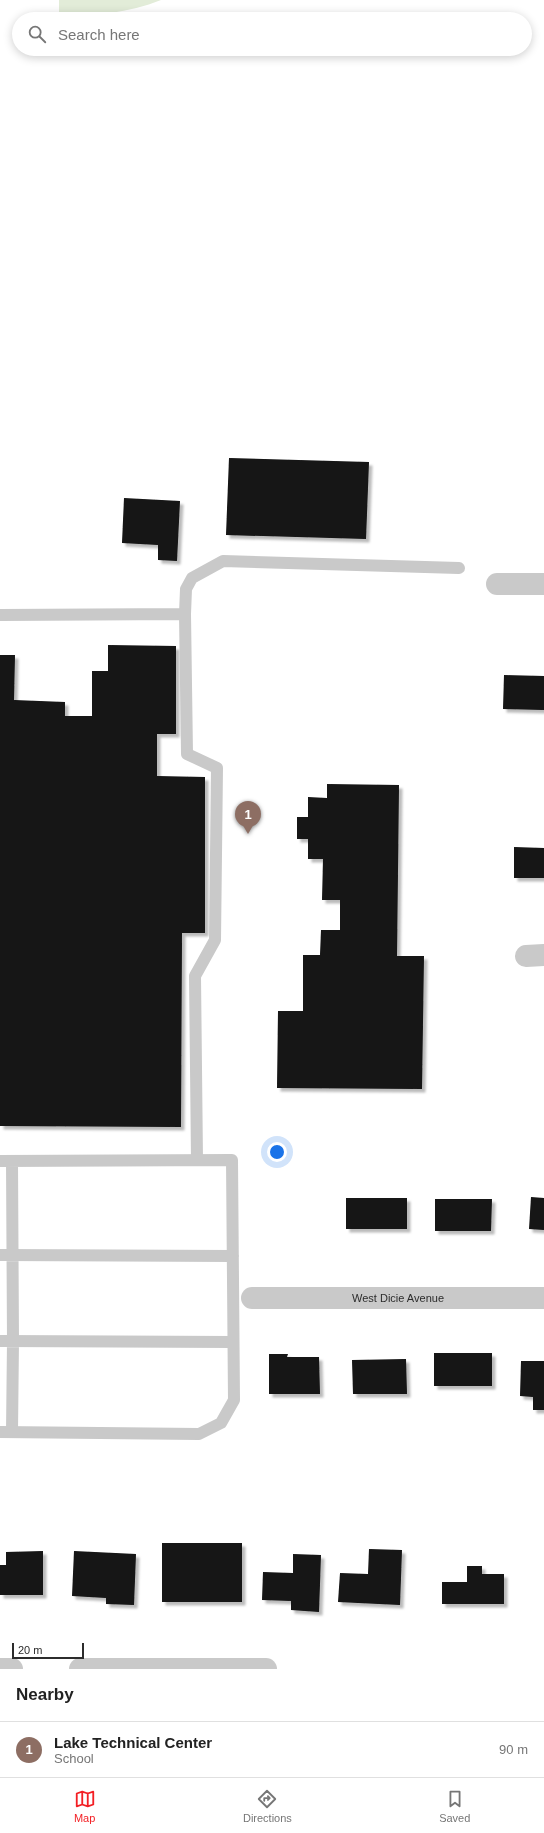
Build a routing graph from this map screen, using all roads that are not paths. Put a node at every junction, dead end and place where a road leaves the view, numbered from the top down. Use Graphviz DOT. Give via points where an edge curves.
graph roads {
  1 [pos="459,568"];
  2 [pos="497,584"];
  3 [pos="544,584"];
  4 [pos="185,614"];
  5 [pos="0,615"];
  6 [pos="197,1160"];
  7 [pos="6,1161"];
  8 [pos="0,1255"];
  9 [pos="13,1255"];
  10 [pos="233,1256"];
  11 [pos="252,1298"];
  12 [pos="544,1298"];
  13 [pos="0,1341"];
  14 [pos="13,1341"];
  15 [pos="233,1342"];
  16 [pos="6,1432"];
  17 [pos="0,1669"];
  18 [pos="12,1669"];
  19 [pos="80,1669"];
  20 [pos="266,1669"];
  1 -- 4 [label="lane" via="223,561 192,578 186,589"];
  2 -- 3 [label="street"];
  4 -- 5 [label="lane"];
  4 -- 6 [label="lane" via="187,754 216,768 215,940 195,976"];
  6 -- 7 [label="lane"];
  6 -- 10 [label="lane" via="232,1160"];
  7 -- 9 [label="lane"];
  8 -- 9 [label="lane"];
  9 -- 10 [label="lane"];
  9 -- 14 [label="lane"];
  10 -- 15 [label="lane"];
  11 -- 12 [label="street, West Dicie Avenue"];
  13 -- 14 [label="lane"];
  14 -- 15 [label="lane"];
  14 -- 16 [label="lane"];
  15 -- 16 [label="lane" via="234,1400 221,1423 199,1434"];
  17 -- 18 [label="street"];
  19 -- 20 [label="street"];
}
